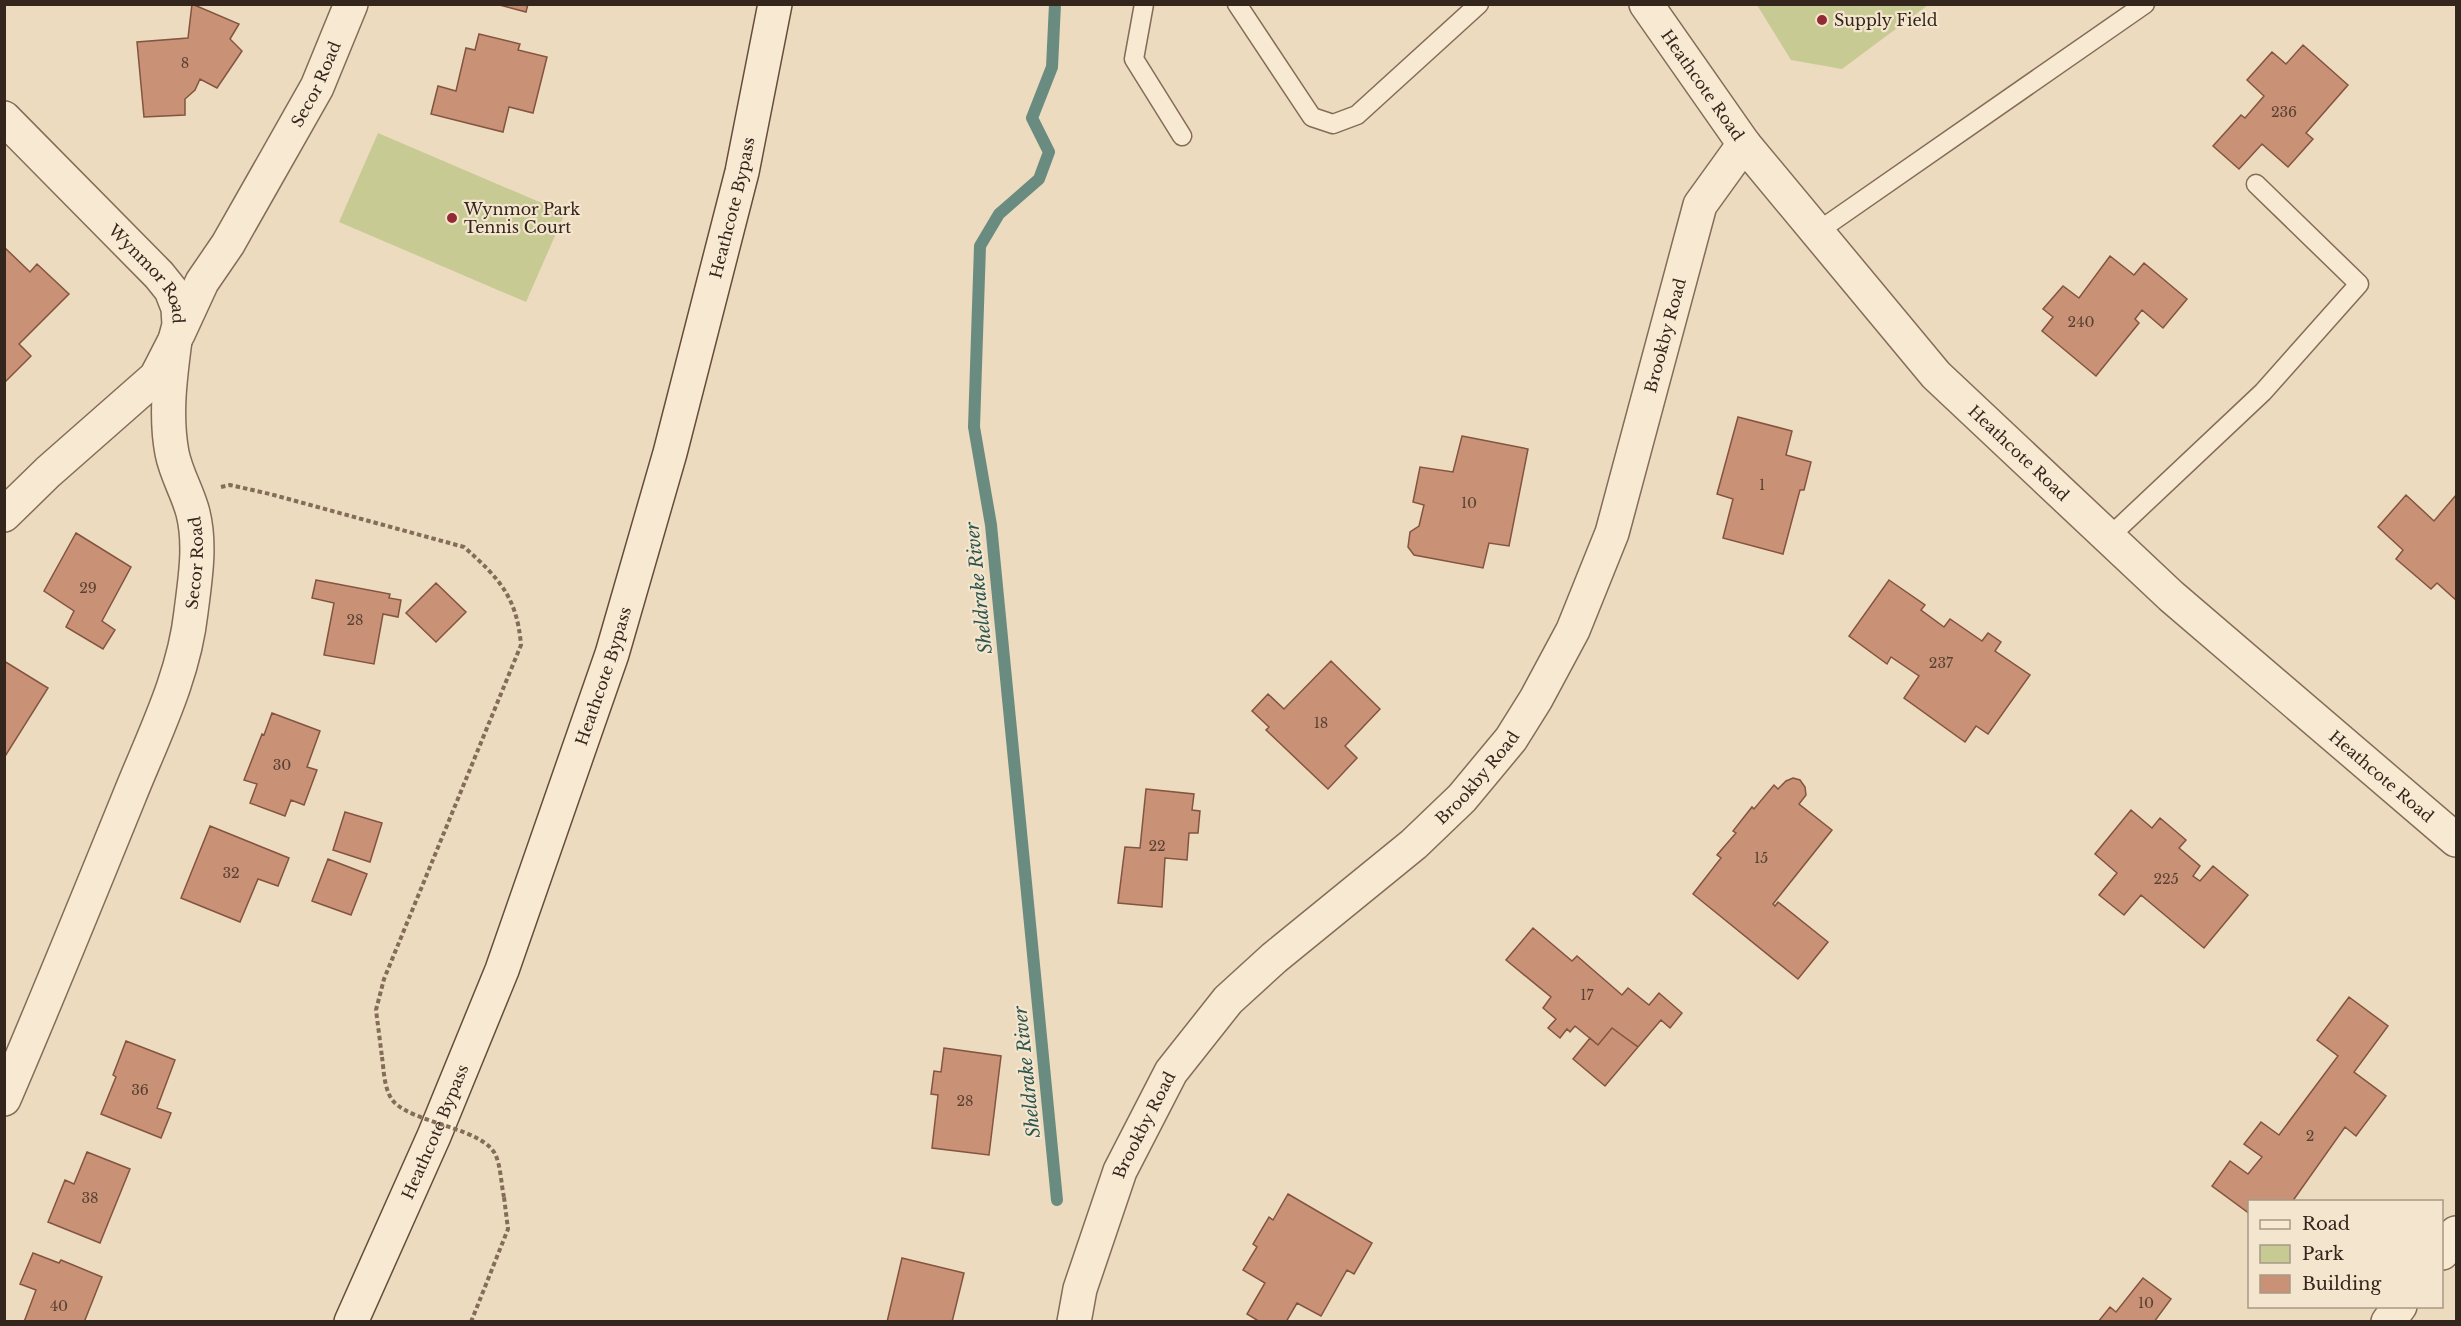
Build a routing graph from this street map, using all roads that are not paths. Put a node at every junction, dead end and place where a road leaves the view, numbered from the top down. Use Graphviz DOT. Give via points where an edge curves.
graph roads {
  1 [pos="351,4"];
  2 [pos="775,4"];
  3 [pos="1144,4"];
  4 [pos="1237,4"];
  5 [pos="1646,4"];
  6 [pos="2145,4"];
  7 [pos="1476,6"];
  8 [pos="4,118"];
  9 [pos="1182,136"];
  10 [pos="1744,144"];
  11 [pos="2256,184"];
  12 [pos="1817,232"];
  13 [pos="175,340"];
  14 [pos="4,515"];
  15 [pos="2109,537"];
  16 [pos="2457,840"];
  17 [pos="4,1099"];
  18 [pos="2457,1233"];
  19 [pos="2443,1252"];
  20 [pos="2398,1308"];
  21 [pos="351,1322"];
  22 [pos="1074,1322"];
  23 [pos="2388,1322"];
  1 -- 13 [label="street, Secor Road" via="317,87 228,244 202,282"];
  2 -- 21 [label="street, Heathcote Bypass" via="742,172 670,453 612,654 502,970"];
  3 -- 9 [label="lane" via="1134,59"];
  4 -- 7 [label="lane" via="1312,117 1333,124 1357,115"];
  5 -- 10 [label="street, Heathcote Road"];
  6 -- 12 [label="lane"];
  8 -- 13 [label="street, Wynmor Road" via="159,274 178,308"];
  10 -- 12 [label="street, Heathcote Road"];
  10 -- 22 [label="street, Brookby Road" via="1700,205 1612,533 1573,630 1536,699 1511,739 1462,798 1414,844 1228,1000 1171,1072 1120,1171 1080,1289"];
  11 -- 15 [label="lane" via="2359,284 2263,392"];
  12 -- 15 [label="street, Heathcote Road" via="1936,375"];
  13 -- 14 [label="street, Wynmor Road" via="156,377"];
  13 -- 17 [label="street, Secor Road" via="168,392 169,432 172,456 194,516 198,547 191,615 180,668"];
  15 -- 16 [label="street, Heathcote Road" via="2171,596"];
  18 -- 19 [label="street"];
  20 -- 23 [label="street"];
}
